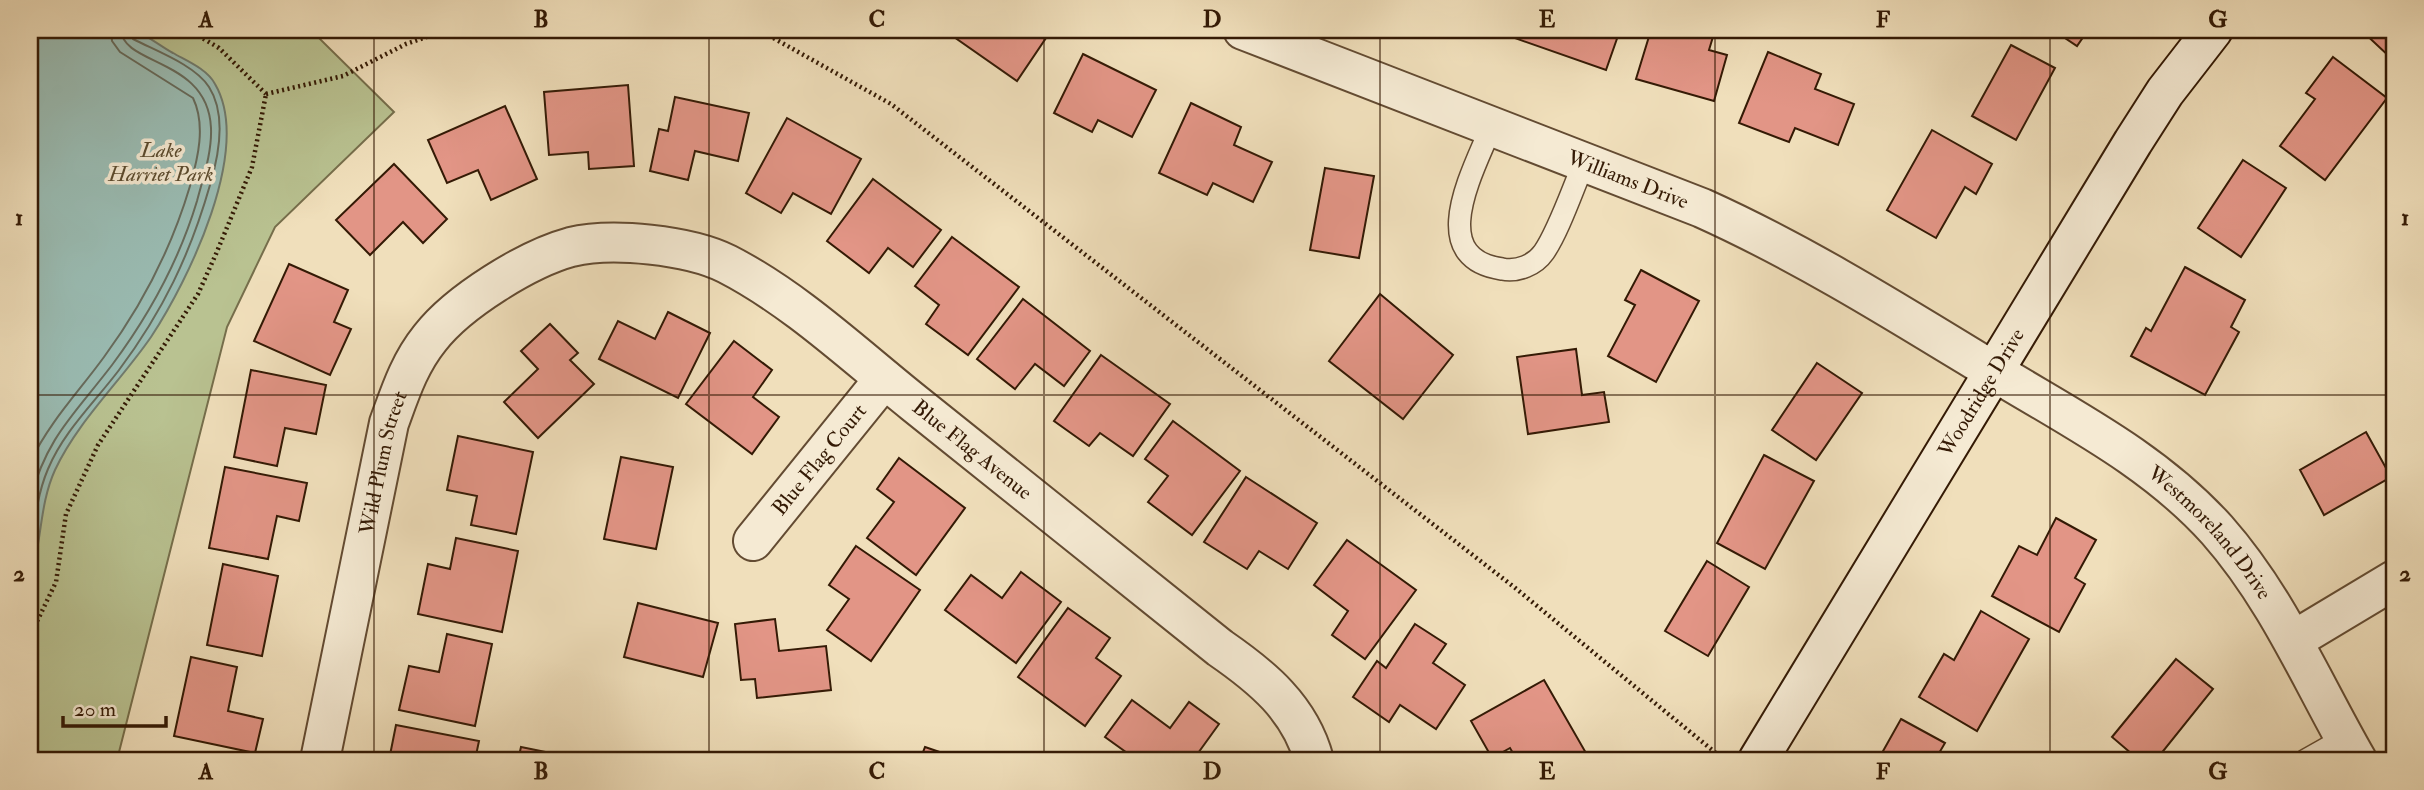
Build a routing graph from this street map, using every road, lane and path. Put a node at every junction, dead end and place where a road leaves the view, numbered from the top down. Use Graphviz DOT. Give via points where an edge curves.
graph roads {
  1 [pos="188,30"];
  2 [pos="447,30"];
  3 [pos="759,30"];
  4 [pos="1243,30"];
  5 [pos="2213,30"];
  6 [pos="266,94"];
  7 [pos="1491,127"];
  8 [pos="1584,163"];
  9 [pos="570,247"];
  10 [pos="1993,371"];
  11 [pos="884,379"];
  12 [pos="753,541"];
  13 [pos="2394,579"];
  14 [pos="30,636"];
  15 [pos="2294,640"];
  16 [pos="2351,749"];
  17 [pos="320,760"];
  18 [pos="1314,760"];
  19 [pos="1723,760"];
  20 [pos="1758,760"];
  21 [pos="2306,760"];
  1 -- 6 [label="path" via="219,48"];
  2 -- 6 [label="path" via="406,44 343,76"];
  3 -- 19 [label="path" via="891,104 1514,587"];
  4 -- 7 [label="street, Williams Drive"];
  5 -- 10 [label="street, Woodridge Drive" via="2165,92"];
  6 -- 14 [label="path" via="252,167 216,254 198,294 97,445 66,514 56,582"];
  7 -- 8 [label="street, Williams Drive"];
  7 -- 8 [label="lane" via="1457,220 1471,256 1487,267 1526,267 1544,252"];
  8 -- 10 [label="street, Williams Drive" via="1759,234"];
  9 -- 11 [label="street, Blue Flag Avenue" via="646,245 725,263 810,320"];
  9 -- 17 [label="street, Wild Plum Street" via="512,273 465,303 430,337 406,373 389,423"];
  10 -- 15 [label="street, Westmoreland Drive" via="2125,450 2176,489 2237,556"];
  10 -- 20 [label="street, Woodridge Drive"];
  11 -- 12 [label="street, Blue Flag Court"];
  11 -- 18 [label="street, Blue Flag Avenue" via="1220,648 1259,674 1284,701"];
  13 -- 15 [label="street"];
  15 -- 16 [label="street, Westmoreland Drive"];
  16 -- 21 [label="lane"];
}
